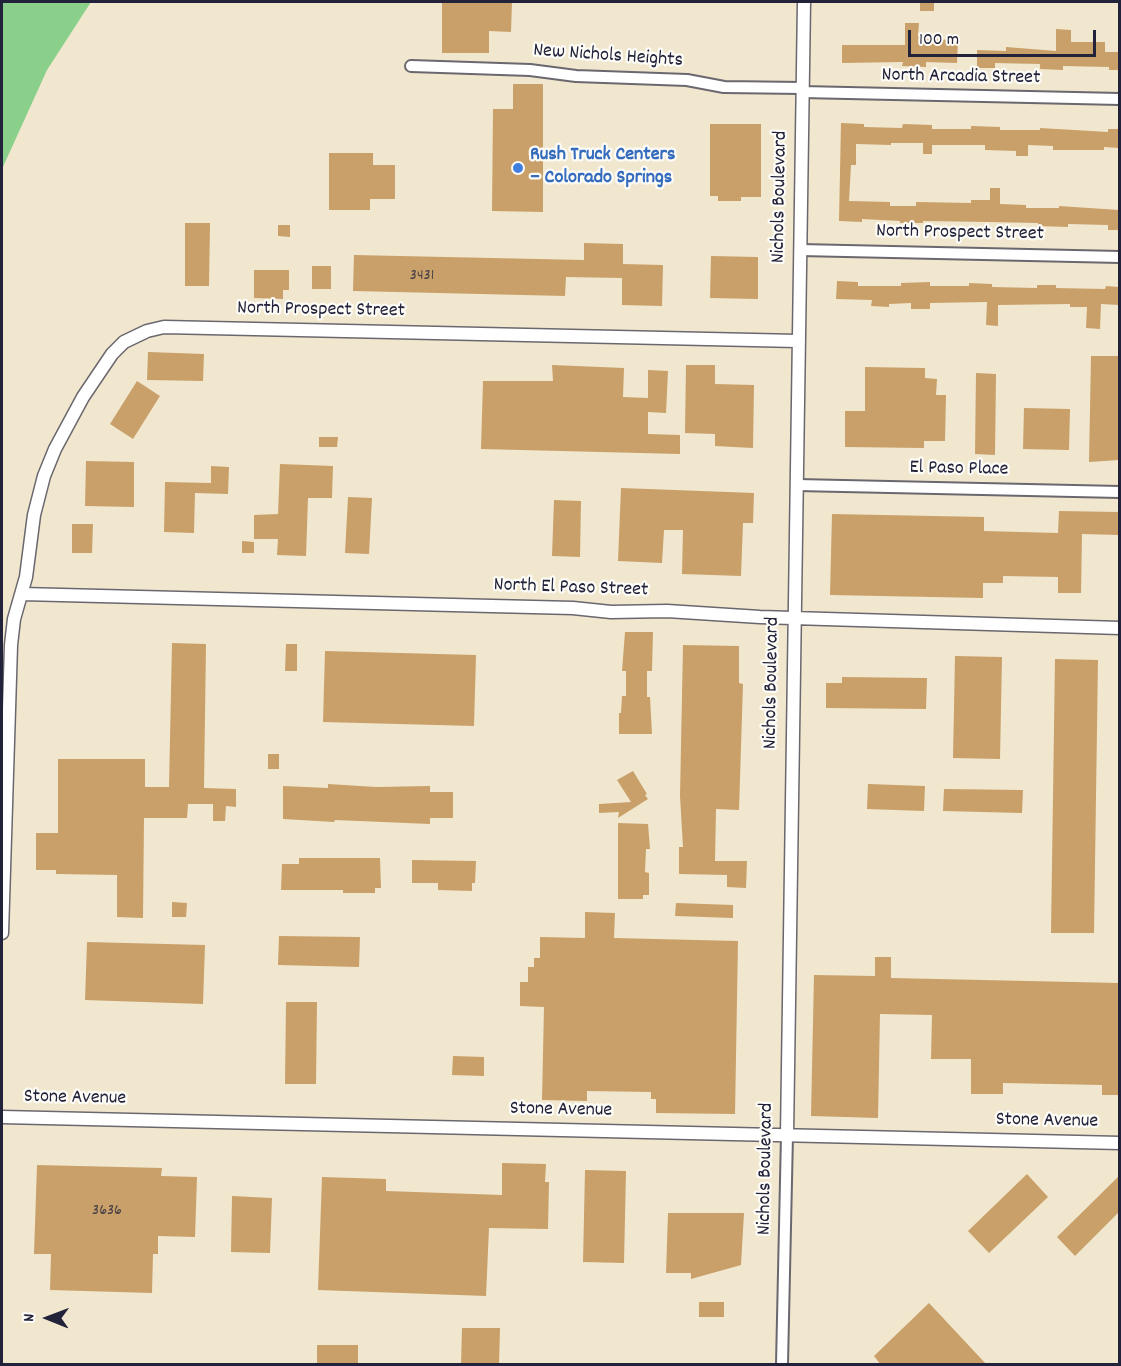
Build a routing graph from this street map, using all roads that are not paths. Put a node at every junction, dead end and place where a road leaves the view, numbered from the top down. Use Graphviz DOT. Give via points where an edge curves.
graph roads {
  1 [pos="804,2"];
  2 [pos="411,66"];
  3 [pos="802,90"];
  4 [pos="1119,99"];
  5 [pos="800,250"];
  6 [pos="1119,257"];
  7 [pos="798,341"];
  8 [pos="797,485"];
  9 [pos="1119,492"];
  10 [pos="22,594"];
  11 [pos="793,618"];
  12 [pos="1119,628"];
  13 [pos="2,933"];
  14 [pos="2,1117"];
  15 [pos="787,1135"];
  16 [pos="1119,1143"];
  17 [pos="782,1365"];
  1 -- 3 [label="street, Nichols Boulevard"];
  2 -- 3 [label="street, New Nichols Heights" via="530,70"];
  3 -- 4 [label="street, North Arcadia Street"];
  3 -- 5 [label="street, Nichols Boulevard"];
  5 -- 6 [label="street, North Prospect Street"];
  5 -- 7 [label="street, Nichols Boulevard"];
  7 -- 8 [label="street, Nichols Boulevard"];
  7 -- 10 [label="street, North Prospect Street" via="176,327 147,331 124,342 112,354 82,398 55,449 34,514"];
  8 -- 9 [label="street, El Paso Place"];
  8 -- 11 [label="street, Nichols Boulevard"];
  10 -- 11 [label="street, North El Paso Street" via="573,608"];
  10 -- 13 [label="street, North Prospect Street" via="11,645"];
  11 -- 12 [label="street, North El Paso Street"];
  11 -- 15 [label="street, Nichols Boulevard"];
  14 -- 15 [label="street, Stone Avenue"];
  15 -- 16 [label="street, Stone Avenue"];
  15 -- 17 [label="street, Nichols Boulevard"];
}
